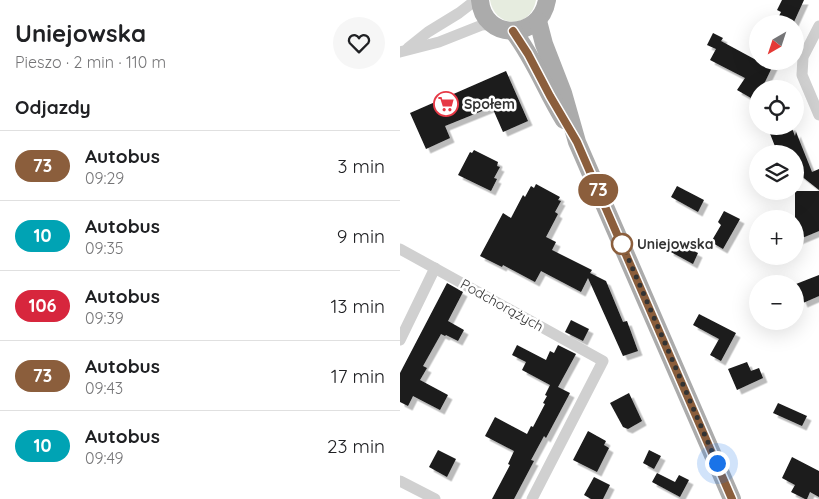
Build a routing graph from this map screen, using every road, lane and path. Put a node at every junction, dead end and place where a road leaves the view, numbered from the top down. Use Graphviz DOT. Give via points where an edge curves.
graph roads {
  1 [pos="476,0"];
  2 [pos="480,0"];
  3 [pos="546,0"];
  4 [pos="538,21"];
  5 [pos="492,24"];
  6 [pos="819,26"];
  7 [pos="513,31"];
  8 [pos="402,52"];
  9 [pos="819,115"];
  10 [pos="577,142"];
  11 [pos="400,249"];
  12 [pos="435,268"];
  13 [pos="400,340"];
  14 [pos="400,481"];
  15 [pos="435,499"];
  16 [pos="532,499"];
  17 [pos="732,499"];
  1 -- 8 [label="street"];
  2 -- 5 [label="main road"];
  3 -- 4 [label="main road"];
  4 -- 7 [label="main road"];
  4 -- 10 [label="main road"];
  5 -- 7 [label="main road"];
  5 -- 8 [label="street"];
  6 -- 9 [label="street" via="803,56 802,75"];
  7 -- 10 [label="main road"];
  10 -- 17 [label="main road"];
  11 -- 12 [label="street, Podchorążych"];
  12 -- 13 [label="street"];
  12 -- 16 [label="street, Podchorążych" via="603,361"];
  14 -- 15 [label="street"];
}
